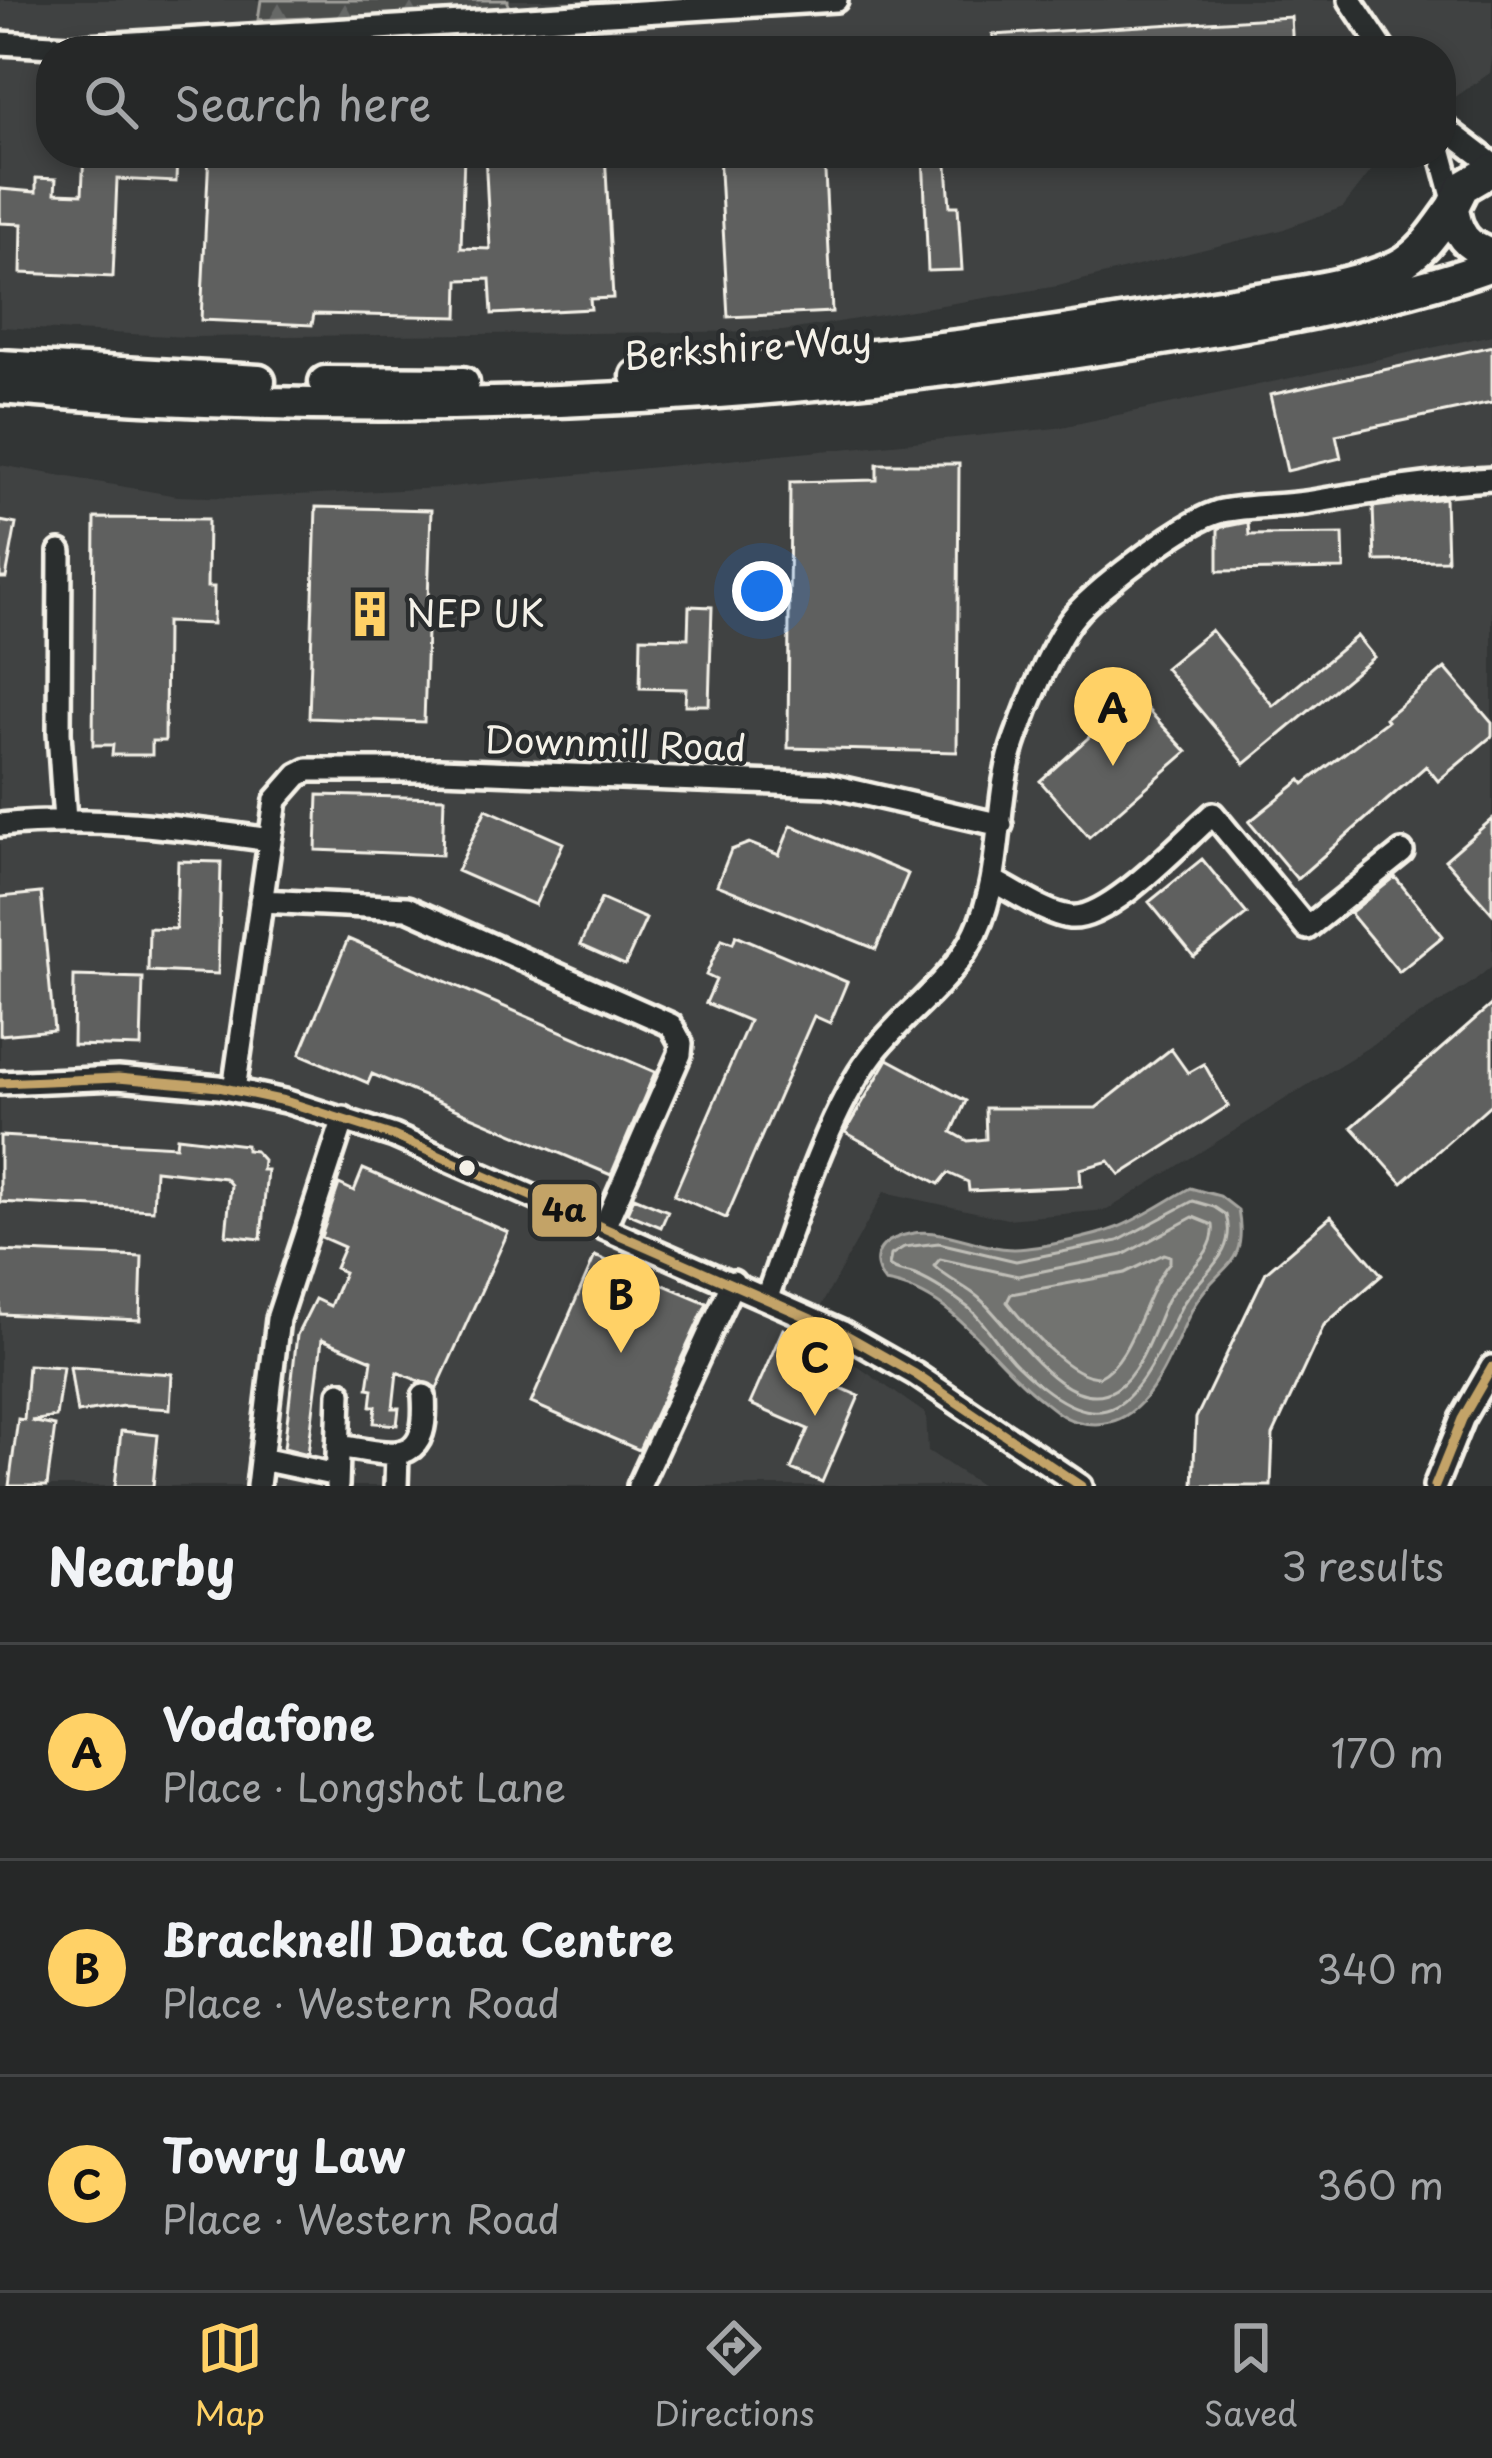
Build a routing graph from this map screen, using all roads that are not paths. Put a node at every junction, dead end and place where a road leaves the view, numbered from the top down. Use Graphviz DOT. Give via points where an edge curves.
graph roads {
  1 [pos="836,0"];
  2 [pos="1350,1"];
  3 [pos="693,5"];
  4 [pos="233,36"];
  5 [pos="1374,36"];
  6 [pos="0,43"];
  7 [pos="36,45"];
  8 [pos="1456,137"];
  9 [pos="1492,167"];
  10 [pos="1445,168"];
  11 [pos="1453,203"];
  12 [pos="1492,254"];
  13 [pos="1492,265"];
  14 [pos="0,366"];
  15 [pos="658,385"];
  16 [pos="0,388"];
  17 [pos="592,388"];
  18 [pos="1492,478"];
  19 [pos="60,552"];
  20 [pos="65,821"];
  21 [pos="0,825"];
  22 [pos="1000,825"];
  23 [pos="270,839"];
  24 [pos="1402,852"];
  25 [pos="993,881"];
  26 [pos="262,902"];
  27 [pos="0,1083"];
  28 [pos="235,1090"];
  29 [pos="344,1118"];
  30 [pos="605,1225"];
  31 [pos="733,1282"];
  32 [pos="766,1297"];
  33 [pos="1492,1367"];
  34 [pos="340,1393"];
  35 [pos="424,1396"];
  36 [pos="338,1446"];
  37 [pos="397,1454"];
  38 [pos="261,1459"];
  39 [pos="337,1480"];
  40 [pos="258,1486"];
  41 [pos="396,1486"];
  42 [pos="639,1486"];
  43 [pos="1081,1486"];
  44 [pos="1436,1486"];
  1 -- 3 [label="street"];
  2 -- 5 [label="street"];
  3 -- 4 [label="street"];
  6 -- 7 [label="street"];
  8 -- 9 [label="street"];
  9 -- 11 [label="highway, Berkshire Way"];
  10 -- 11 [label="street"];
  11 -- 12 [label="highway" via="1462,238"];
  11 -- 15 [label="highway, Berkshire Way" via="1422,248 1372,275 1005,340"];
  13 -- 15 [label="highway, Berkshire Way" via="1345,303 1065,354 907,375"];
  14 -- 17 [label="highway, Berkshire Way"];
  15 -- 17 [label="highway, Berkshire Way"];
  16 -- 17 [label="highway, Berkshire Way" via="309,403"];
  18 -- 22 [label="street" via="1220,511 1174,533 1074,616 1016,736"];
  19 -- 20 [label="street"];
  20 -- 21 [label="street"];
  20 -- 23 [label="street"];
  22 -- 23 [label="street, Downmill Road" via="826,785 338,768 308,770 284,788"];
  22 -- 25 [label="street"];
  23 -- 26 [label="street, Downmill Road"];
  24 -- 25 [label="street" via="1307,928 1213,814 1085,916 1062,915"];
  25 -- 32 [label="street" via="964,953 852,1087"];
  26 -- 28 [label="street, Downmill Road"];
  26 -- 30 [label="street" via="407,908 671,1025 680,1054"];
  27 -- 28 [label="street" via="118,1078"];
  28 -- 29 [label="street"];
  29 -- 30 [label="street"];
  29 -- 38 [label="street" via="278,1318"];
  30 -- 31 [label="street"];
  31 -- 32 [label="street"];
  31 -- 42 [label="street"];
  32 -- 43 [label="street" via="915,1374"];
  33 -- 44 [label="street"];
  34 -- 36 [label="street"];
  35 -- 37 [label="street" via="426,1426"];
  36 -- 37 [label="street"];
  36 -- 39 [label="street"];
  37 -- 41 [label="street"];
  38 -- 39 [label="street"];
  38 -- 40 [label="street"];
}
